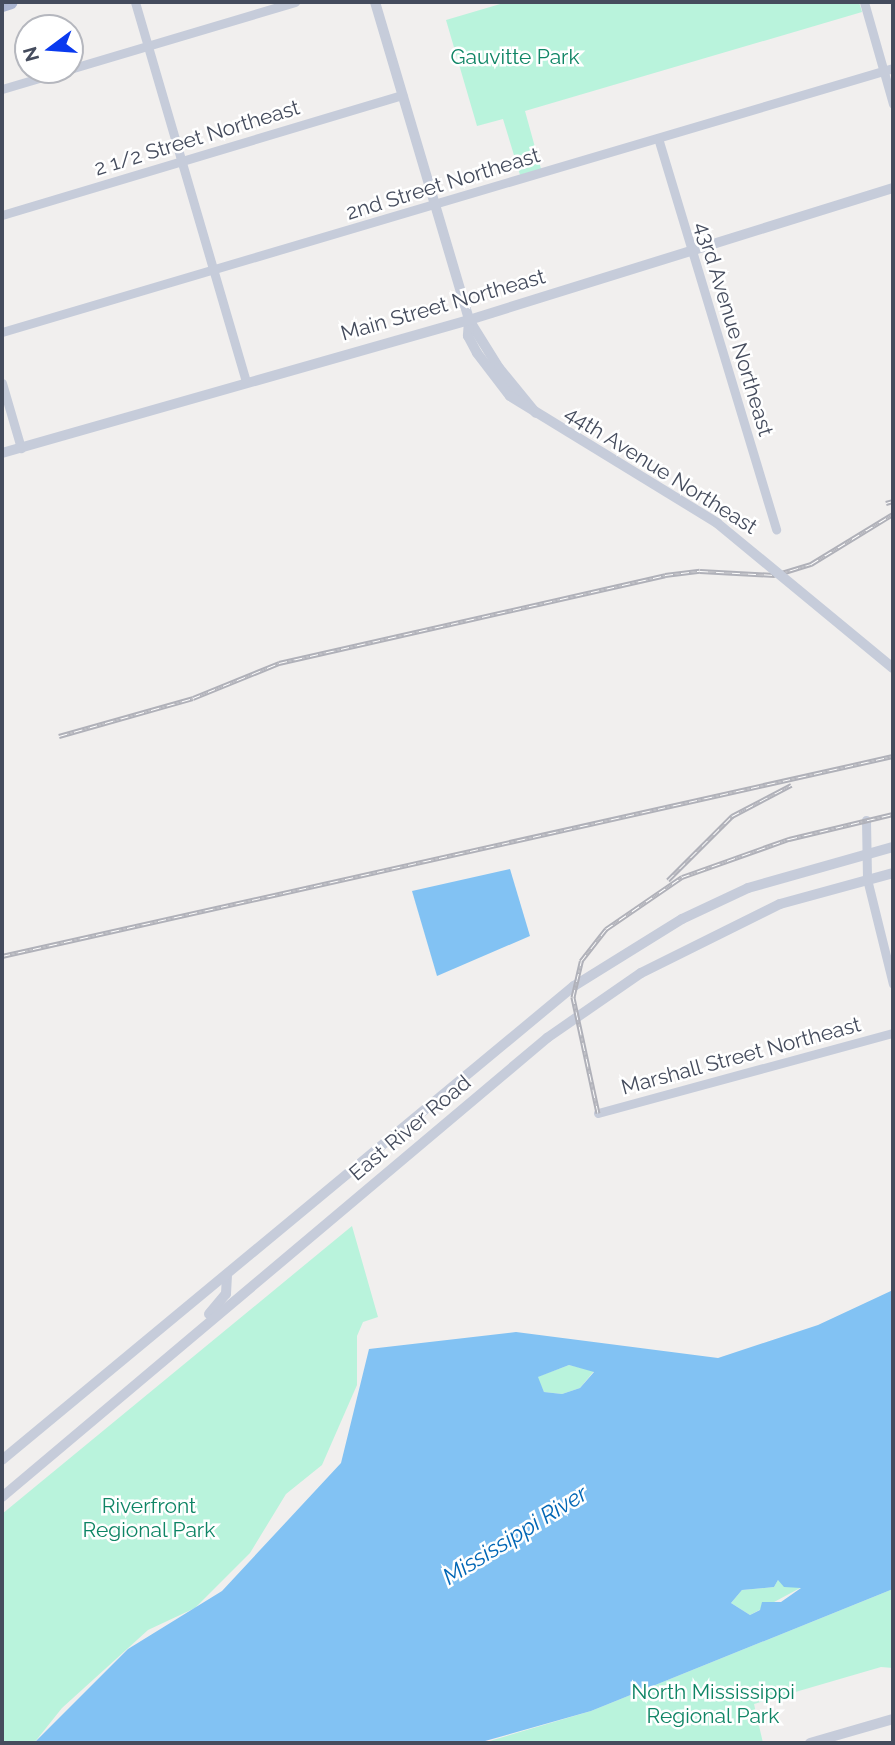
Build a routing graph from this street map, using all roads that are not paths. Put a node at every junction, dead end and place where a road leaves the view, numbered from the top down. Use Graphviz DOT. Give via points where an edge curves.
graph roads {
  1 [pos="11,2"];
  2 [pos="135,2"];
  3 [pos="295,2"];
  4 [pos="375,2"];
  5 [pos="864,2"];
  6 [pos="2,5"];
  7 [pos="149,46"];
  8 [pos="84,64"];
  9 [pos="888,69"];
  10 [pos="402,94"];
  11 [pos="893,104"];
  12 [pos="658,138"];
  13 [pos="183,161"];
  14 [pos="893,188"];
  15 [pos="434,204"];
  16 [pos="2,215"];
  17 [pos="692,250"];
  18 [pos="214,270"];
  19 [pos="469,320"];
  20 [pos="2,332"];
  21 [pos="246,382"];
  22 [pos="2,383"];
  23 [pos="21,448"];
  24 [pos="2,453"];
  25 [pos="776,530"];
  26 [pos="893,668"];
  27 [pos="866,820"];
  28 [pos="893,847"];
  29 [pos="867,852"];
  30 [pos="893,873"];
  31 [pos="867,878"];
  32 [pos="893,984"];
  33 [pos="893,1033"];
  34 [pos="598,1113"];
  35 [pos="227,1276"];
  36 [pos="185,1343"];
  37 [pos="2,1460"];
  38 [pos="2,1497"];
  39 [pos="893,1719"];
  40 [pos="810,1743"];
  1 -- 6 [label="main road"];
  2 -- 7 [label="street"];
  3 -- 7 [label="street"];
  4 -- 10 [label="street, 44th Avenue Northeast"];
  5 -- 9 [label="street"];
  7 -- 8 [label="street"];
  7 -- 13 [label="street"];
  9 -- 11 [label="street"];
  9 -- 12 [label="street, 2nd Street Northeast"];
  10 -- 13 [label="street, 2 1/2 Street Northeast"];
  10 -- 15 [label="street, 44th Avenue Northeast"];
  12 -- 15 [label="street, 2nd Street Northeast"];
  12 -- 17 [label="street, 43rd Avenue Northeast"];
  13 -- 16 [label="street, 2 1/2 Street Northeast"];
  13 -- 18 [label="street"];
  14 -- 17 [label="street, Main Street Northeast"];
  15 -- 18 [label="street, 2nd Street Northeast"];
  15 -- 19 [label="street, 44th Avenue Northeast"];
  17 -- 19 [label="street, Main Street Northeast"];
  17 -- 25 [label="street, 43rd Avenue Northeast"];
  18 -- 20 [label="street, 2nd Street Northeast"];
  18 -- 21 [label="street"];
  19 -- 21 [label="street, Main Street Northeast"];
  19 -- 26 [label="street, 44th Avenue Northeast, bridge" via="499,368 536,413 717,523"];
  21 -- 23 [label="street, Main Street Northeast"];
  22 -- 23 [label="street"];
  23 -- 24 [label="street, Main Street Northeast"];
  27 -- 29 [label="street"];
  28 -- 29 [label="street, East River Road"];
  29 -- 31 [label="street"];
  29 -- 35 [label="street, East River Road" via="748,888 682,919 601,968"];
  30 -- 31 [label="street, East River Road"];
  31 -- 32 [label="street"];
  31 -- 36 [label="street, East River Road" via="780,904 641,973 547,1038"];
  33 -- 34 [label="street, Marshall Street Northeast"];
  35 -- 36 [label="street" via="224,1298 193,1328"];
  35 -- 37 [label="street, East River Road"];
  36 -- 38 [label="street, East River Road"];
  39 -- 40 [label="street"];
}
